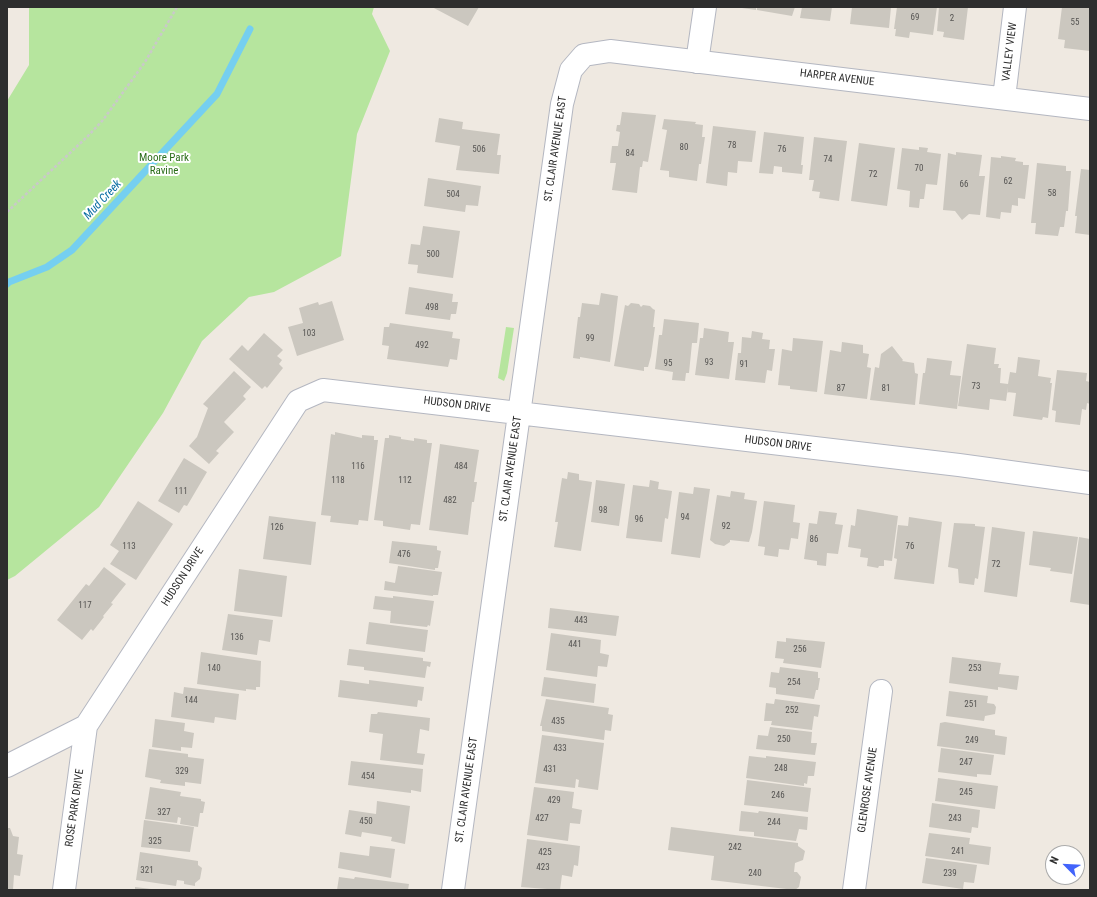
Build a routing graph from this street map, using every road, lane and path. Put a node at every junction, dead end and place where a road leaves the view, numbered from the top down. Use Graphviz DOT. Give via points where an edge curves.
graph roads {
  1 [pos="177,7"];
  2 [pos="705,7"];
  3 [pos="1015,7"];
  4 [pos="584,55"];
  5 [pos="697,62"];
  6 [pos="1004,98"];
  7 [pos="1090,109"];
  8 [pos="7,212"];
  9 [pos="519,412"];
  10 [pos="1090,483"];
  11 [pos="881,691"];
  12 [pos="86,726"];
  13 [pos="7,766"];
  14 [pos="64,890"];
  15 [pos="453,890"];
  16 [pos="854,890"];
  1 -- 8 [label="path" via="145,62 103,120"];
  2 -- 5 [label="street"];
  3 -- 6 [label="street, VALLEY VIEW"];
  4 -- 5 [label="street, HARPER AVENUE" via="610,51"];
  4 -- 9 [label="street, ST. CLAIR AVENUE EAST" via="571,70 564,93"];
  5 -- 6 [label="street, HARPER AVENUE"];
  6 -- 7 [label="street, HARPER AVENUE"];
  9 -- 10 [label="street, HUDSON DRIVE"];
  9 -- 12 [label="street, HUDSON DRIVE" via="323,390 298,401"];
  9 -- 15 [label="street, ST. CLAIR AVENUE EAST"];
  11 -- 16 [label="street, GLENROSE AVENUE"];
  12 -- 13 [label="street"];
  12 -- 14 [label="street, ROSE PARK DRIVE"];
}
